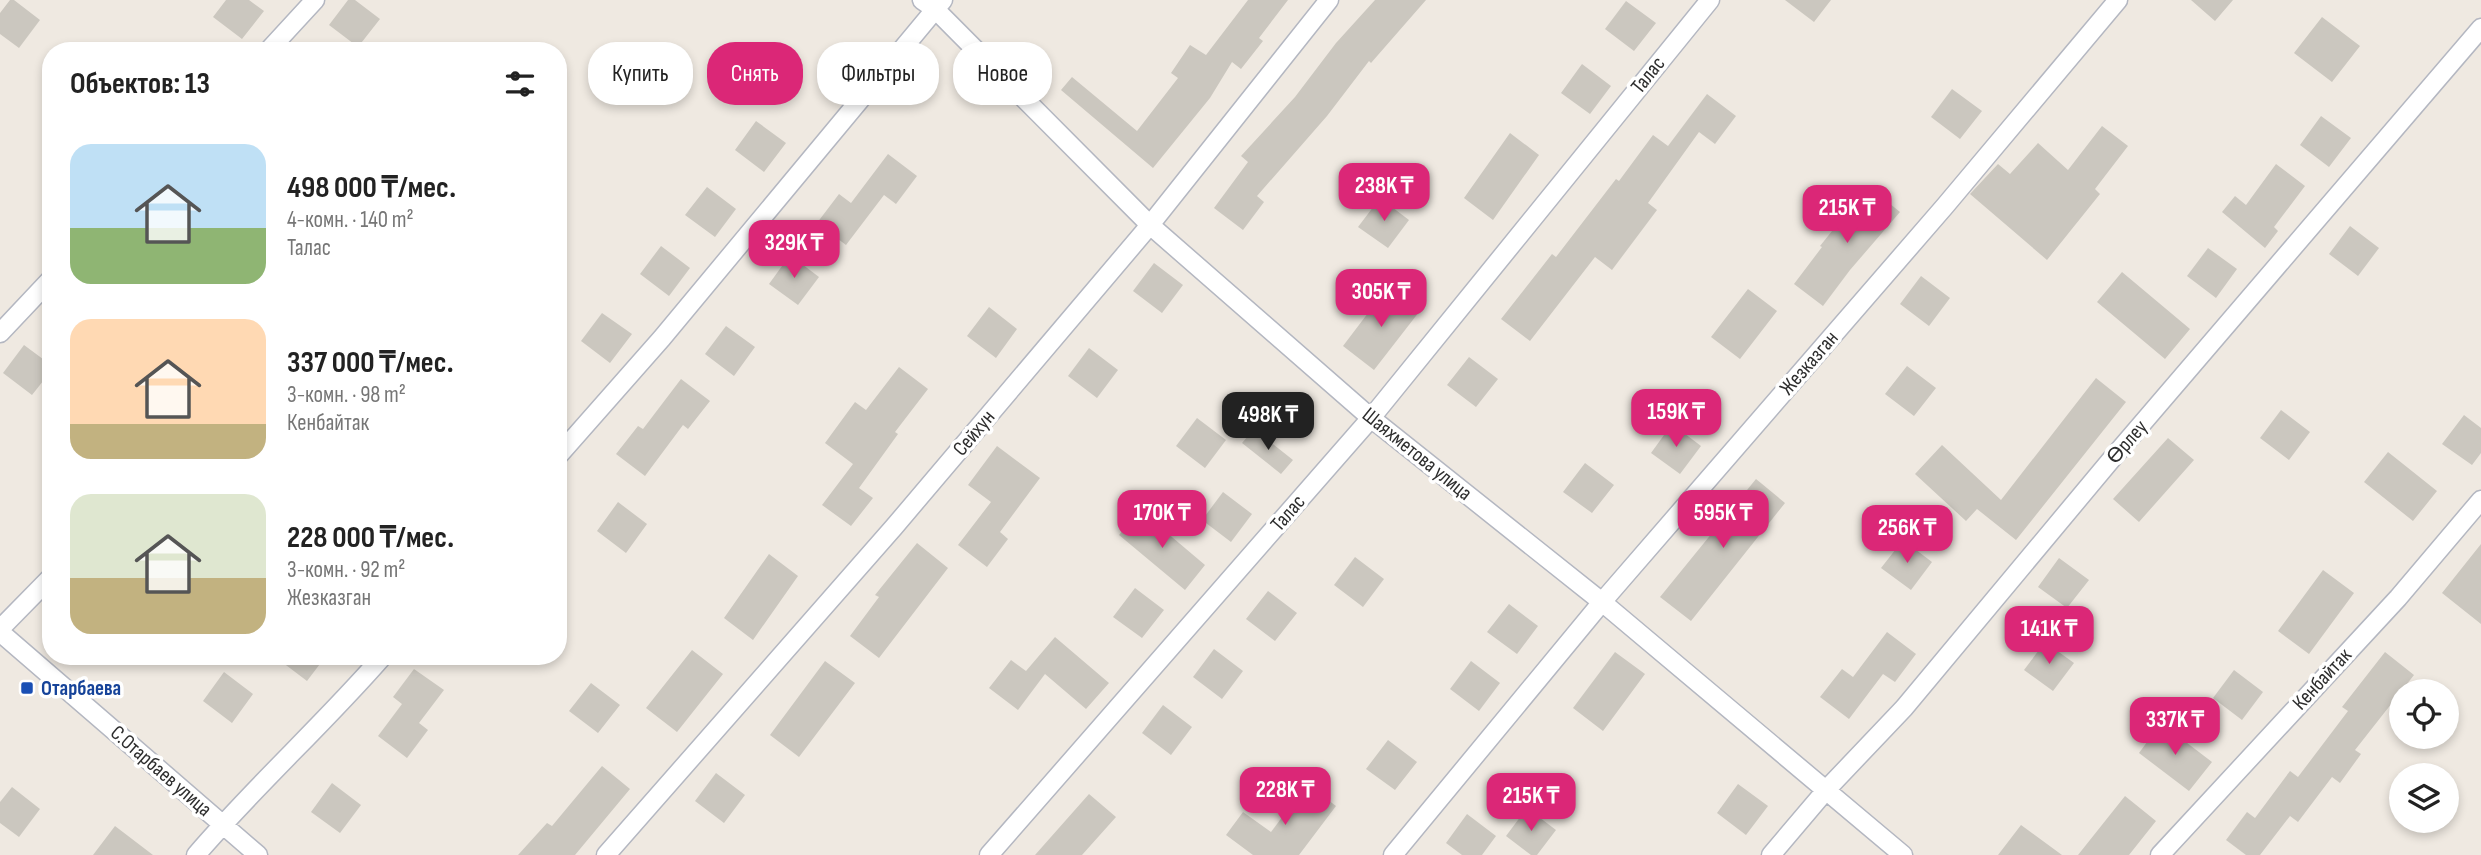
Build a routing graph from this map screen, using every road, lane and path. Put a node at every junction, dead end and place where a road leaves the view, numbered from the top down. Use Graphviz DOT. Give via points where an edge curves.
graph roads {
  1 [pos="314,0"];
  2 [pos="1329,0"];
  3 [pos="1710,0"];
  4 [pos="2118,0"];
  5 [pos="933,3"];
  6 [pos="2481,28"];
  7 [pos="276,42"];
  8 [pos="1150,225"];
  9 [pos="42,288"];
  10 [pos="0,332"];
  11 [pos="1371,418"];
  12 [pos="567,446"];
  13 [pos="2481,500"];
  14 [pos="42,587"];
  15 [pos="1602,602"];
  16 [pos="0,631"];
  17 [pos="375,665"];
  18 [pos="1827,789"];
  19 [pos="222,824"];
  20 [pos="196,855"];
  21 [pos="258,855"];
  22 [pos="606,855"];
  23 [pos="989,855"];
  24 [pos="1393,855"];
  25 [pos="1771,855"];
  26 [pos="1903,855"];
  27 [pos="2160,855"];
  1 -- 7 [label="street"];
  2 -- 8 [label="street, Сейхун"];
  3 -- 11 [label="street, Талас"];
  4 -- 15 [label="street, Жезказган"];
  5 -- 8 [label="street, Шаяхметова улица"];
  5 -- 12 [label="street" via="662,338"];
  6 -- 18 [label="street, Өрлеу" via="1904,708"];
  8 -- 11 [label="street, Шаяхметова улица"];
  8 -- 22 [label="street, Сейхун" via="894,527"];
  9 -- 10 [label="street"];
  11 -- 15 [label="street, Шаяхметова улица"];
  11 -- 23 [label="street, Талас"];
  13 -- 27 [label="street, Кенбайтак" via="2398,598"];
  14 -- 16 [label="street"];
  15 -- 18 [label="street, Шаяхметова улица"];
  15 -- 24 [label="street, Жезказган"];
  16 -- 19 [label="street, С.Отарбаев улица"];
  17 -- 19 [label="street"];
  18 -- 25 [label="street, Өрлеу"];
  18 -- 26 [label="street, Шаяхметова улица"];
  19 -- 20 [label="street"];
  19 -- 21 [label="street, С.Отарбаев улица"];
}
